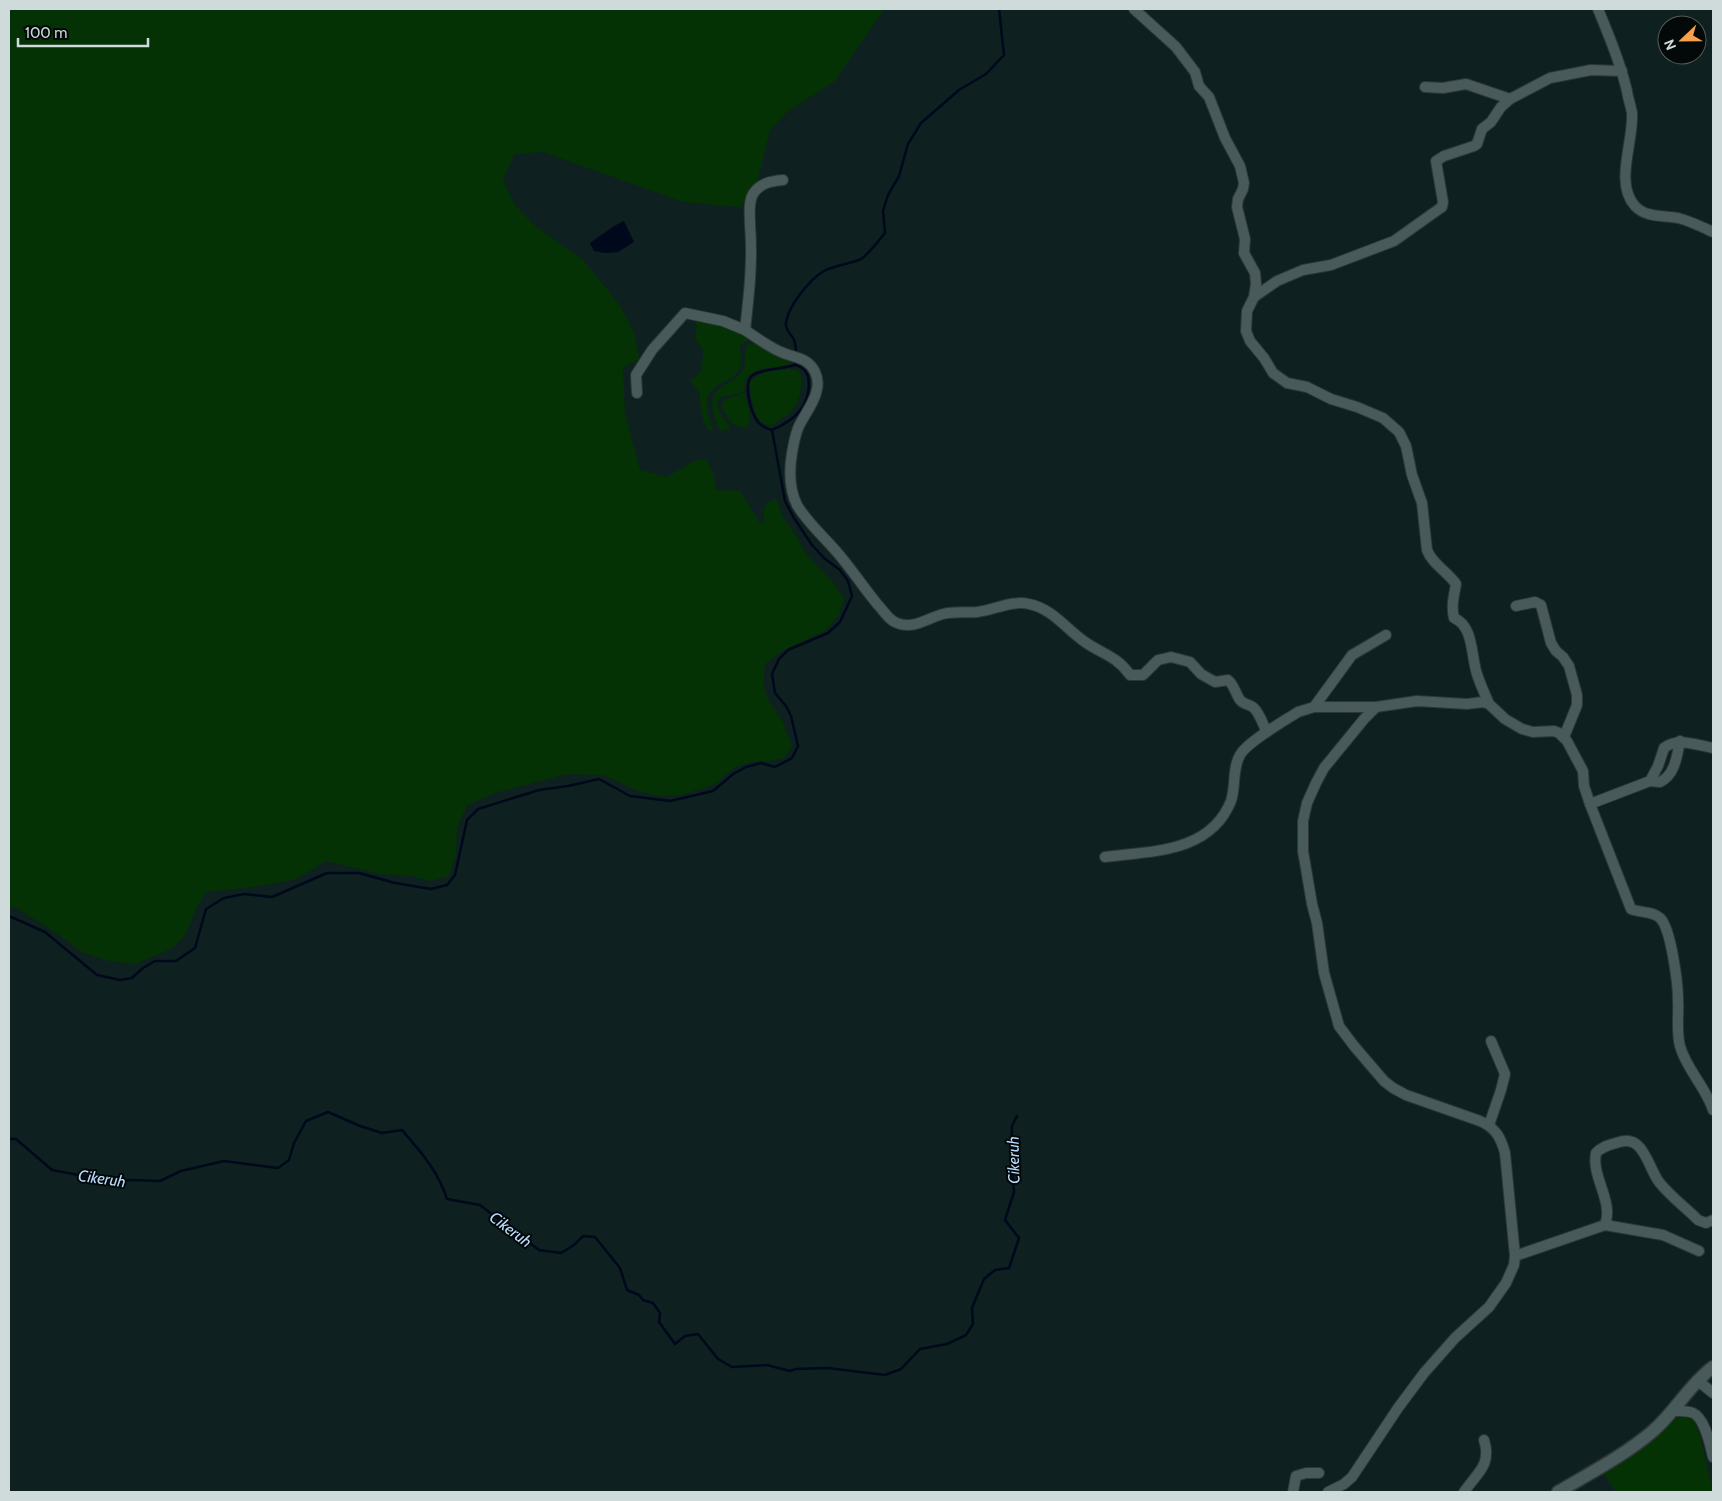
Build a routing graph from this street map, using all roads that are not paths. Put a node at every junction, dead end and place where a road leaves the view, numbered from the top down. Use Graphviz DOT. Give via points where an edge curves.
graph roads {
  1 [pos="1134,9"];
  2 [pos="1598,9"];
  3 [pos="1622,71"];
  4 [pos="1425,87"];
  5 [pos="1510,99"];
  6 [pos="783,180"];
  7 [pos="1713,232"];
  8 [pos="1254,298"];
  9 [pos="745,330"];
  10 [pos="636,394"];
  11 [pos="1516,606"];
  12 [pos="1386,635"];
  13 [pos="1489,704"];
  14 [pos="1314,707"];
  15 [pos="1376,707"];
  16 [pos="1267,732"];
  17 [pos="1564,737"];
  18 [pos="1680,741"];
  19 [pos="1713,748"];
  20 [pos="1650,781"];
  21 [pos="1590,804"];
  22 [pos="1105,857"];
  23 [pos="1491,1042"];
  24 [pos="1713,1110"];
  25 [pos="1489,1125"];
  26 [pos="1713,1220"];
  27 [pos="1605,1225"];
  28 [pos="1699,1251"];
  29 [pos="1515,1256"];
  30 [pos="1713,1367"];
  31 [pos="1697,1380"];
  32 [pos="1713,1393"];
  33 [pos="1672,1411"];
  34 [pos="1484,1440"];
  35 [pos="1713,1457"];
  36 [pos="1319,1473"];
  37 [pos="1293,1492"];
  38 [pos="1328,1492"];
  39 [pos="1464,1492"];
  40 [pos="1558,1492"];
  1 -- 8 [label="street" via="1176,47 1195,72 1240,166 1244,183 1237,207 1245,239 1244,252 1255,273"];
  2 -- 3 [label="street"];
  3 -- 5 [label="street" via="1591,70 1550,78"];
  3 -- 7 [label="street" via="1632,113 1625,174 1630,199 1643,212 1678,218"];
  4 -- 5 [label="street" via="1466,84"];
  5 -- 8 [label="street" via="1482,129 1474,146 1436,161 1442,207 1394,241 1277,280"];
  6 -- 9 [label="street" via="762,184 752,196 752,252"];
  8 -- 13 [label="street" via="1247,311 1246,331 1273,373 1287,383 1383,418 1400,432 1422,503 1430,557 1456,584 1452,612 1467,630 1477,675"];
  9 -- 10 [label="street" via="724,321 685,313 652,350 636,375"];
  9 -- 16 [label="street" via="780,352 812,366 818,380 812,405 796,435 791,488 809,521 838,552 888,617 899,624 912,625 943,614 1032,604 1056,617 1084,642 1119,662 1130,675 1143,675 1158,660 1171,657 1190,662 1215,682 1228,680 1244,703 1258,713"];
  11 -- 17 [label="street" via="1535,602 1541,605 1551,643 1569,666 1578,700"];
  12 -- 14 [label="street" via="1352,655"];
  13 -- 15 [label="street" via="1417,701"];
  13 -- 17 [label="street" via="1505,719 1522,728 1533,732 1554,732"];
  14 -- 15 [label="street"];
  14 -- 16 [label="street" via="1298,712"];
  15 -- 25 [label="street" via="1324,768 1310,796 1303,821 1302,841 1308,885 1330,998 1339,1026 1375,1072 1393,1088"];
  16 -- 22 [label="street" via="1240,755 1231,800 1217,823 1206,833 1174,848"];
  17 -- 21 [label="street" via="1583,771"];
  18 -- 19 [label="street"];
  18 -- 20 [label="street" via="1664,748"];
  18 -- 20 [label="street" via="1674,768 1668,778 1660,782"];
  20 -- 21 [label="street"];
  21 -- 24 [label="street" via="1631,908 1660,918 1666,928 1677,983 1678,1038 1686,1062 1705,1090"];
  23 -- 25 [label="street" via="1505,1074"];
  25 -- 29 [label="street" via="1497,1132 1505,1153"];
  26 -- 27 [label="street" via="1706,1223 1698,1220 1661,1184 1641,1148 1625,1140 1596,1153 1595,1163 1607,1209"];
  27 -- 28 [label="street" via="1663,1235"];
  27 -- 29 [label="street"];
  29 -- 38 [label="street" via="1511,1273 1500,1294 1424,1373 1352,1477"];
  30 -- 31 [label="street"];
  31 -- 32 [label="street"];
  31 -- 33 [label="street"];
  33 -- 35 [label="street" via="1690,1412 1702,1421"];
  33 -- 40 [label="street" via="1639,1442"];
  34 -- 39 [label="street" via="1488,1455 1486,1463"];
  36 -- 37 [label="street" via="1296,1476"];
}
